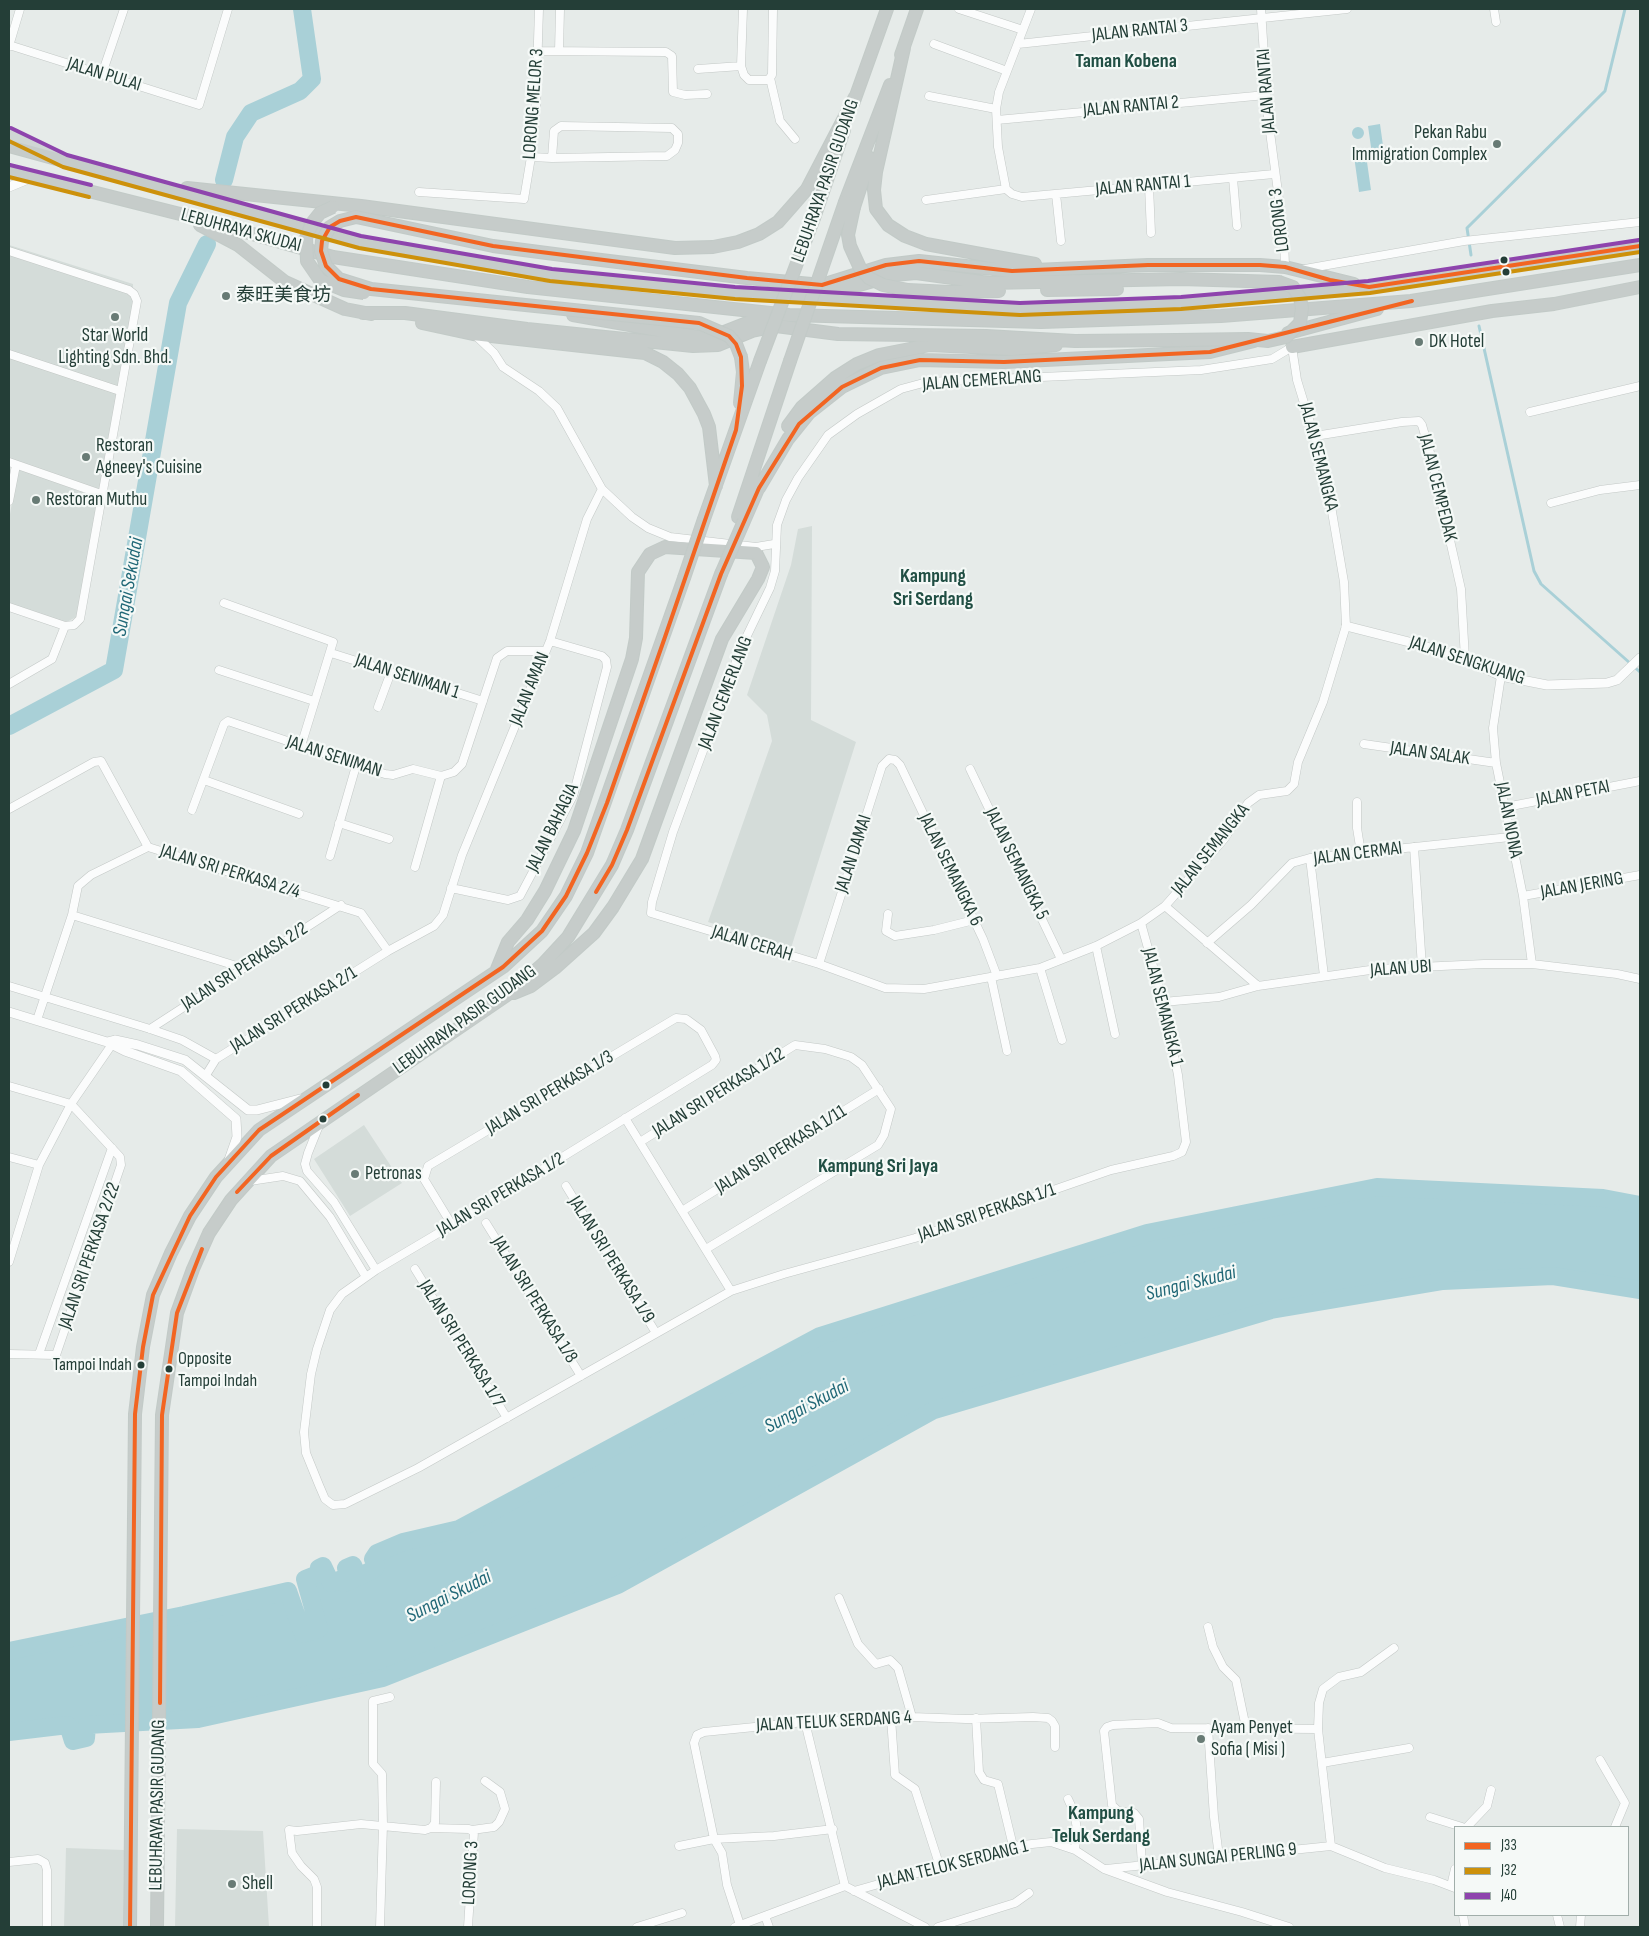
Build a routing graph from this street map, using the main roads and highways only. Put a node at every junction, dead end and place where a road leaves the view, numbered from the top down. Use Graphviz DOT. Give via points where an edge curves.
graph roads {
  1 [pos="887,9"];
  2 [pos="918,9"];
  3 [pos="904,48"];
  4 [pos="855,97"];
  5 [pos="9,134"];
  6 [pos="9,146"];
  7 [pos="65,161"];
  8 [pos="9,171"];
  9 [pos="150,185"];
  10 [pos="849,204"];
  11 [pos="181,214"];
  12 [pos="1640,246"];
  13 [pos="675,248"];
  14 [pos="1640,265"];
  15 [pos="1055,268"];
  16 [pos="1279,282"];
  17 [pos="1369,287"];
  18 [pos="1640,287"];
  19 [pos="803,297"];
  20 [pos="1411,301"];
  21 [pos="363,313"];
  22 [pos="789,315"];
  23 [pos="1302,329"];
  24 [pos="985,342"];
  25 [pos="736,430"];
  26 [pos="716,486"];
  27 [pos="759,488"];
  28 [pos="741,521"];
  29 [pos="496,972"];
  30 [pos="507,995"];
  31 [pos="130,1927"];
  32 [pos="157,1927"];
  1 -- 4 [label="highway, LEBUHRAYA PASIR GUDANG"];
  2 -- 3 [label="highway, LEBUHRAYA PASIR GUDANG"];
  3 -- 10 [label="highway, LEBUHRAYA PASIR GUDANG"];
  3 -- 15 [label="highway" via="876,172 876,209 888,225 926,244"];
  4 -- 13 [label="highway" via="807,189 778,222 738,242 713,247"];
  4 -- 25 [label="highway, LEBUHRAYA PASIR GUDANG, bridge"];
  5 -- 7 [label="main road"];
  6 -- 7 [label="highway, LEBUHRAYA SKUDAI"];
  7 -- 9 [label="highway, LEBUHRAYA SKUDAI"];
  8 -- 11 [label="highway, LEBUHRAYA SKUDAI"];
  9 -- 13 [label="highway" via="361,206"];
  9 -- 19 [label="highway, LEBUHRAYA SKUDAI" via="360,242 550,275 735,294"];
  10 -- 16 [label="highway, bridge" via="848,235 860,268 869,278 883,285 908,290 1077,291"];
  10 -- 28 [label="highway, LEBUHRAYA PASIR GUDANG, bridge" via="790,361"];
  11 -- 21 [label="highway" via="238,245 285,282 345,309"];
  11 -- 22 [label="highway, LEBUHRAYA SKUDAI" via="333,256 528,286"];
  12 -- 17 [label="highway, LEBUHRAYA SKUDAI"];
  13 -- 22 [label="highway, bridge" via="333,207 320,213 306,238 306,251 313,272 320,280 344,290 573,315 698,337"];
  14 -- 20 [label="highway, LEBUHRAYA SKUDAI"];
  15 -- 17 [label="highway" via="1220,264 1285,267"];
  15 -- 25 [label="highway, bridge" via="1012,271 918,260 886,265 822,284 747,278 493,246 356,217 330,227 322,241 321,252 326,266 338,279 371,288 699,323 729,336 736,344 743,372"];
  16 -- 19 [label="highway" via="1192,279 989,283 916,273"];
  16 -- 24 [label="highway, bridge" via="1293,288 1300,298 1300,323 1286,337 1268,341"];
  17 -- 19 [label="highway, LEBUHRAYA SKUDAI" via="1181,302 1020,308"];
  18 -- 23 [label="highway" via="1292,347"];
  20 -- 22 [label="highway, LEBUHRAYA SKUDAI" via="1221,316 1041,322"];
  20 -- 23 [label="highway"];
  21 -- 24 [label="highway" via="405,313 693,346 718,345 752,331 776,326 838,334"];
  21 -- 26 [label="highway" via="473,334 645,353 678,374 704,414"];
  23 -- 27 [label="highway" via="1210,352 1004,362 920,360 881,368 842,387 809,413 788,439"];
  24 -- 27 [label="highway" via="930,345 879,355 835,378 792,420 773,451"];
  25 -- 26 [label="highway, LEBUHRAYA PASIR GUDANG"];
  26 -- 29 [label="highway, LEBUHRAYA PASIR GUDANG, bridge" via="587,853 566,896 542,931"];
  27 -- 28 [label="highway"];
  28 -- 30 [label="highway, LEBUHRAYA PASIR GUDANG, bridge" via="612,865 568,937"];
  29 -- 30 [label="highway" via="508,942 545,892 574,831 632,660 638,572 650,554 665,547 756,553 763,567 722,639 642,859 594,933 531,986"];
  29 -- 31 [label="highway, LEBUHRAYA PASIR GUDANG" via="259,1130 228,1163 190,1216 171,1253 150,1310 135,1414"];
  30 -- 32 [label="highway, LEBUHRAYA PASIR GUDANG" via="271,1156 245,1182 209,1233 193,1269 177,1313 162,1415"];
}
